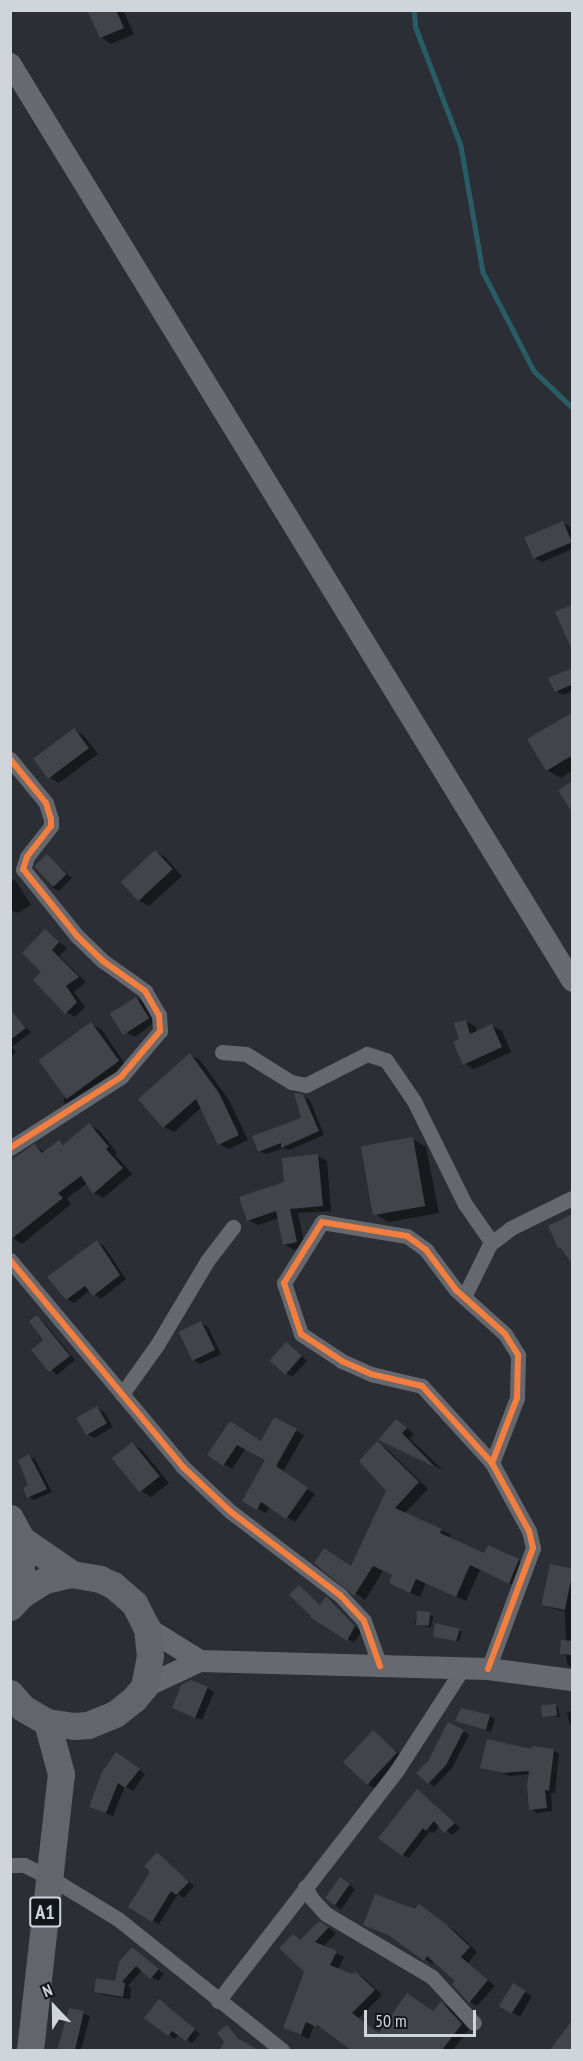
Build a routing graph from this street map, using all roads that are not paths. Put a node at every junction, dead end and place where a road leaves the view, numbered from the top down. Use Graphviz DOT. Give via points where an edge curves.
graph roads {
  1 [pos="10,63"];
  2 [pos="10,759"];
  3 [pos="573,981"];
  4 [pos="222,1052"];
  5 [pos="10,1148"];
  6 [pos="573,1198"];
  7 [pos="233,1227"];
  8 [pos="490,1244"];
  9 [pos="10,1260"];
  10 [pos="464,1297"];
  11 [pos="122,1394"];
  12 [pos="492,1463"];
  13 [pos="16,1529"];
  14 [pos="72,1574"];
  15 [pos="16,1601"];
  16 [pos="147,1628"];
  17 [pos="200,1661"];
  18 [pos="381,1666"];
  19 [pos="463,1668"];
  20 [pos="488,1669"];
  21 [pos="573,1680"];
  22 [pos="144,1687"];
  23 [pos="10,1694"];
  24 [pos="47,1722"];
  25 [pos="88,1725"];
  26 [pos="61,1774"];
  27 [pos="10,1865"];
  28 [pos="49,1877"];
  29 [pos="305,1887"];
  30 [pos="218,2001"];
  31 [pos="474,2023"];
  32 [pos="30,2050"];
  33 [pos="282,2050"];
  1 -- 3 [label="main road"];
  2 -- 5 [label="street" via="46,803 51,819 51,826 27,857 23,869 77,936 103,961 145,991 154,1002 160,1030 121,1077"];
  4 -- 8 [label="street" via="246,1054 291,1082 306,1085 367,1054 386,1060 414,1101 465,1204"];
  6 -- 8 [label="street" via="511,1228"];
  7 -- 11 [label="street"];
  8 -- 10 [label="street"];
  9 -- 11 [label="street"];
  10 -- 12 [label="street" via="505,1334 518,1355 517,1398"];
  10 -- 12 [label="street" via="426,1250 407,1236 322,1222 284,1283 301,1334 342,1361 371,1374 422,1386"];
  11 -- 18 [label="street" via="183,1467 231,1512 340,1595 364,1621"];
  12 -- 20 [label="street" via="529,1531 533,1548"];
  13 -- 14 [label="highway"];
  13 -- 15 [label="highway"];
  14 -- 15 [label="highway" via="45,1580"];
  14 -- 16 [label="highway" via="100,1579 124,1593"];
  16 -- 17 [label="main road"];
  16 -- 22 [label="highway" via="150,1656"];
  17 -- 18 [label="main road"];
  17 -- 22 [label="main road"];
  18 -- 19 [label="main road"];
  19 -- 20 [label="main road"];
  19 -- 29 [label="street" via="397,1770"];
  20 -- 21 [label="main road"];
  22 -- 25 [label="highway" via="115,1714"];
  23 -- 24 [label="highway" via="22,1708"];
  24 -- 25 [label="highway"];
  24 -- 26 [label="highway, A1"];
  25 -- 26 [label="highway, A1"];
  26 -- 28 [label="highway, A1"];
  27 -- 28 [label="street" via="24,1865"];
  28 -- 30 [label="street" via="118,1918"];
  28 -- 32 [label="highway, A1"];
  29 -- 30 [label="street"];
  29 -- 31 [label="street" via="326,1914 432,1977"];
  30 -- 33 [label="street"];
}
